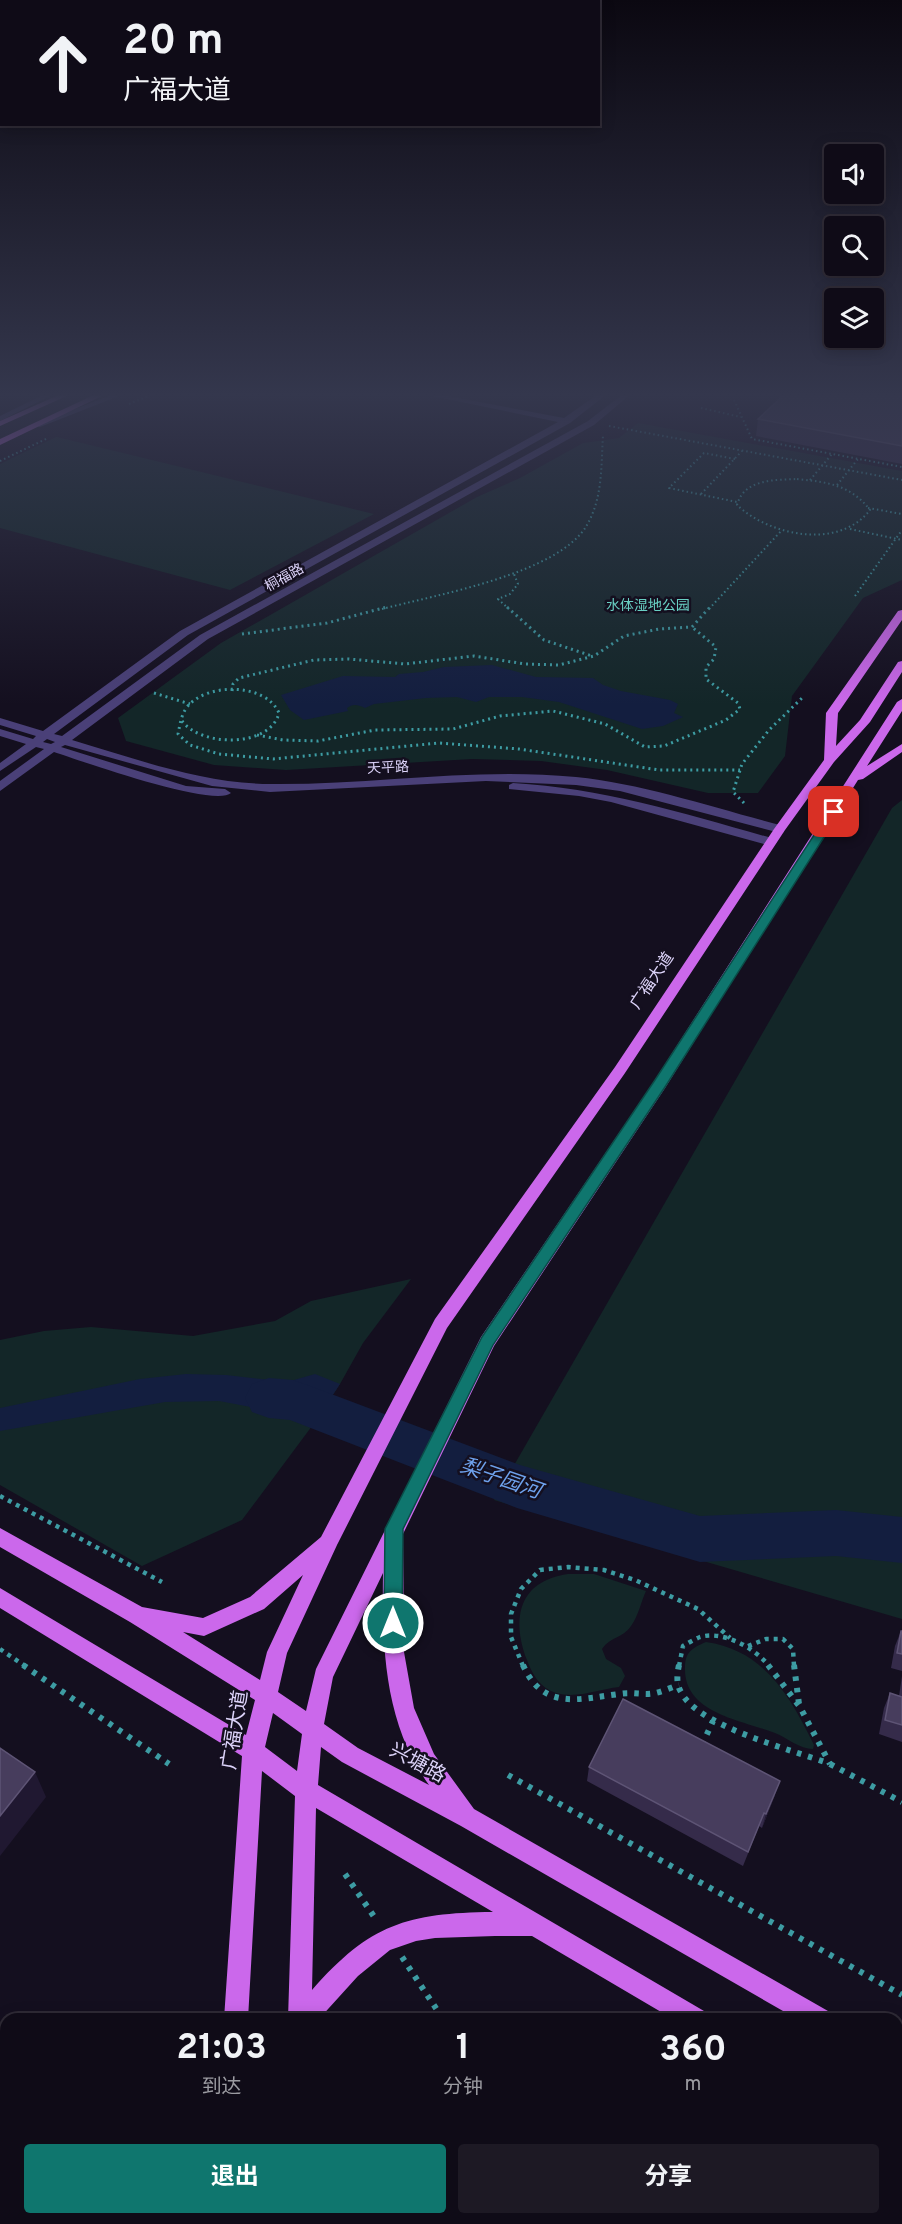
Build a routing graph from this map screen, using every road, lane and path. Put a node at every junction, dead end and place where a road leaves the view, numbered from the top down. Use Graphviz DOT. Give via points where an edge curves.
graph roads {
  1 [pos="426,498"];
  2 [pos="456,498"];
  3 [pos="598,498"];
  4 [pos="718,498"];
  5 [pos="737,498"];
  6 [pos="862,498"];
  7 [pos="737,502"];
  8 [pos="868,508"];
  9 [pos="902,514"];
  10 [pos="849,529"];
  11 [pos="782,530"];
  12 [pos="902,530"];
  13 [pos="896,538"];
  14 [pos="902,540"];
  15 [pos="514,574"];
  16 [pos="855,596"];
  17 [pos="902,613"];
  18 [pos="692,627"];
  19 [pos="234,634"];
  20 [pos="594,656"];
  21 [pos="902,664"];
  22 [pos="148,691"];
  23 [pos="232,691"];
  24 [pos="802,698"];
  25 [pos="902,702"];
  26 [pos="190,704"];
  27 [pos="0,721"];
  28 [pos="182,721"];
  29 [pos="0,732"];
  30 [pos="256,735"];
  31 [pos="46,736"];
  32 [pos="66,741"];
  33 [pos="36,743"];
  34 [pos="902,747"];
  35 [pos="54,749"];
  36 [pos="830,760"];
  37 [pos="0,768"];
  38 [pos="740,770"];
  39 [pos="854,781"];
  40 [pos="0,787"];
  41 [pos="745,804"];
  42 [pos="776,836"];
  43 [pos="0,1496"];
  44 [pos="394,1529"];
  45 [pos="0,1537"];
  46 [pos="330,1539"];
  47 [pos="162,1582"];
  48 [pos="0,1597"];
  49 [pos="137,1615"];
  50 [pos="731,1639"];
  51 [pos="747,1646"];
  52 [pos="0,1649"];
  53 [pos="679,1685"];
  54 [pos="265,1695"];
  55 [pos="800,1707"];
  56 [pos="713,1721"];
  57 [pos="311,1728"];
  58 [pos="253,1751"];
  59 [pos="698,1755"];
  60 [pos="170,1764"];
  61 [pos="830,1765"];
  62 [pos="508,1775"];
  63 [pos="304,1788"];
  64 [pos="902,1802"];
  65 [pos="469,1818"];
  66 [pos="532,1924"];
  67 [pos="902,1995"];
  68 [pos="236,2013"];
  69 [pos="302,2013"];
  70 [pos="307,2013"];
  71 [pos="686,2013"];
  72 [pos="810,2013"];
  1 -- 31 [label="street, 桐福路" via="184,633"];
  2 -- 32 [label="street, 桐福路" via="204,637"];
  3 -- 15 [label="path" via="586,525 570,546"];
  4 -- 7 [label="path"];
  5 -- 7 [label="path"];
  6 -- 8 [label="path"];
  7 -- 11 [label="path" via="743,514"];
  8 -- 9 [label="path"];
  8 -- 10 [label="path" via="867,519"];
  10 -- 11 [label="path" via="817,534"];
  10 -- 13 [label="path"];
  11 -- 18 [label="path"];
  12 -- 13 [label="path"];
  13 -- 14 [label="path"];
  13 -- 16 [label="path"];
  15 -- 19 [label="path" via="327,622"];
  15 -- 20 [label="path" via="518,584 510,594 498,599 544,640"];
  17 -- 36 [label="main road" via="832,713"];
  18 -- 20 [label="path" via="624,636"];
  18 -- 30 [label="path" via="716,647 714,659 706,667 706,679 738,703 740,709 726,720 664,746 645,747 605,724 553,711 500,716 453,729 375,730 318,741"];
  20 -- 23 [label="path" via="559,665 474,656 405,664 314,660 239,678"];
  21 -- 36 [label="main road, 广福大道" via="864,722"];
  22 -- 26 [label="path"];
  23 -- 26 [label="path" via="215,693"];
  23 -- 30 [label="path" via="260,695 277,707 275,722"];
  24 -- 38 [label="path" via="769,730"];
  25 -- 39 [label="main road"];
  26 -- 28 [label="path"];
  27 -- 31 [label="street, 天平路"];
  28 -- 30 [label="path" via="186,729 210,739"];
  28 -- 38 [label="path" via="178,734 190,745 219,754 273,759 439,743 519,749 659,770"];
  29 -- 33 [label="street, 天平路"];
  31 -- 32 [label="street, 天平路"];
  31 -- 33 [label="street, 桐福路"];
  32 -- 35 [label="street, 桐福路"];
  32 -- 42 [label="street, 天平路" via="212,782 270,788 486,777 576,781 620,788"];
  33 -- 35 [label="street, 天平路"];
  33 -- 37 [label="street, 桐福路"];
  34 -- 39 [label="main road"];
  35 -- 40 [label="street, 桐福路"];
  35 -- 42 [label="street, 天平路" via="185,789 291,796 473,787 572,791"];
  36 -- 42 [label="main road, 广福大道"];
  38 -- 41 [label="path" via="733,792"];
  39 -- 44 [label="main road" via="660,1084 487,1342"];
  42 -- 46 [label="main road, 广福大道" via="620,1070 441,1324"];
  43 -- 47 [label="path"];
  44 -- 57 [label="main road" via="323,1676"];
  44 -- 65 [label="main road" via="393,1647 400,1703 426,1762"];
  45 -- 49 [label="main road, 兴塘路"];
  46 -- 49 [label="main road" via="257,1603 204,1627"];
  46 -- 54 [label="main road, 广福大道" via="285,1630"];
  48 -- 58 [label="main road"];
  49 -- 54 [label="main road, 兴塘路"];
  50 -- 51 [label="path"];
  50 -- 53 [label="path" via="702,1636 683,1646 677,1673"];
  50 -- 53 [label="path" via="698,1609 604,1570 540,1570 521,1589 511,1614 511,1638 536,1687 552,1698 579,1700 623,1693 650,1694"];
  51 -- 55 [label="path" via="758,1652"];
  51 -- 55 [label="path" via="766,1639 783,1639 793,1649"];
  52 -- 60 [label="path"];
  53 -- 56 [label="path" via="693,1708"];
  54 -- 57 [label="main road, 兴塘路"];
  54 -- 58 [label="main road, 广福大道"];
  55 -- 61 [label="path"];
  56 -- 59 [label="path"];
  56 -- 61 [label="path"];
  57 -- 63 [label="main road"];
  57 -- 65 [label="main road, 兴塘路" via="350,1755"];
  58 -- 63 [label="main road"];
  58 -- 68 [label="main road, 广福大道"];
  61 -- 64 [label="path"];
  62 -- 67 [label="path"];
  63 -- 66 [label="main road"];
  63 -- 69 [label="main road"];
  65 -- 72 [label="main road, 兴塘路"];
  66 -- 70 [label="main road" via="432,1926 383,1941 344,1971"];
  66 -- 71 [label="main road"];
}
